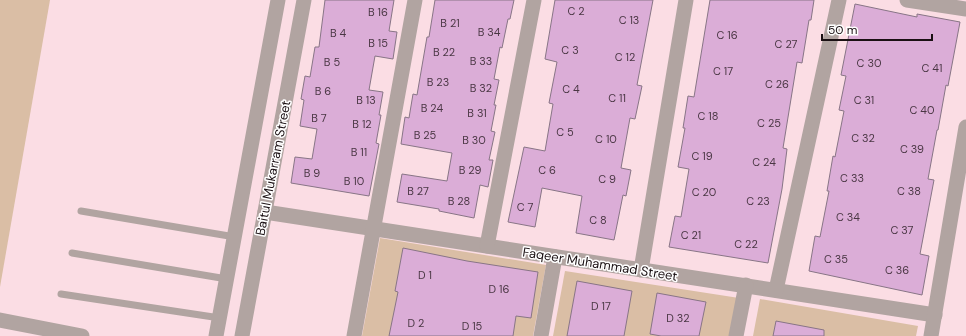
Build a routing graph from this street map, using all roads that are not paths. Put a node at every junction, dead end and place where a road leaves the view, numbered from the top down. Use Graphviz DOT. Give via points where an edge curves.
graph roads {
  1 [pos="278,0"];
  2 [pos="304,0"];
  3 [pos="415,0"];
  4 [pos="534,0"];
  5 [pos="686,0"];
  6 [pos="838,0"];
  7 [pos="907,0"];
  8 [pos="966,9"];
  9 [pos="966,127"];
  10 [pos="81,211"];
  11 [pos="265,212"];
  12 [pos="374,229"];
  13 [pos="235,237"];
  14 [pos="487,246"];
  15 [pos="72,253"];
  16 [pos="555,257"];
  17 [pos="642,270"];
  18 [pos="227,279"];
  19 [pos="746,285"];
  20 [pos="776,290"];
  21 [pos="62,294"];
  22 [pos="935,315"];
  23 [pos="220,318"];
  24 [pos="0,320"];
  25 [pos="21,330"];
  26 [pos="82,336"];
  27 [pos="216,336"];
  28 [pos="242,336"];
  29 [pos="354,336"];
  30 [pos="541,336"];
  31 [pos="736,336"];
  32 [pos="931,336"];
  1 -- 13 [label="street, Baitul Mukarram Street"];
  2 -- 11 [label="street, Baitul Mukarram Street"];
  3 -- 12 [label="street"];
  4 -- 14 [label="street"];
  5 -- 17 [label="street"];
  6 -- 20 [label="street"];
  7 -- 8 [label="street"];
  9 -- 22 [label="street"];
  10 -- 13 [label="lane"];
  11 -- 12 [label="street, Faqeer Muhammad Street"];
  11 -- 28 [label="street, Baitul Mukarram Street"];
  12 -- 14 [label="street, Faqeer Muhammad Street"];
  12 -- 29 [label="street"];
  13 -- 18 [label="street, Baitul Mukarram Street"];
  14 -- 16 [label="street, Faqeer Muhammad Street"];
  15 -- 18 [label="lane"];
  16 -- 17 [label="street, Faqeer Muhammad Street"];
  16 -- 30 [label="street"];
  17 -- 19 [label="street, Faqeer Muhammad Street"];
  18 -- 23 [label="street, Baitul Mukarram Street"];
  19 -- 20 [label="street, Faqeer Muhammad Street"];
  19 -- 31 [label="street"];
  20 -- 22 [label="street, Faqeer Muhammad Street"];
  21 -- 23 [label="lane"];
  22 -- 32 [label="street"];
  23 -- 27 [label="street, Baitul Mukarram Street"];
  24 -- 25 [label="street"];
  25 -- 26 [label="street"];
}
